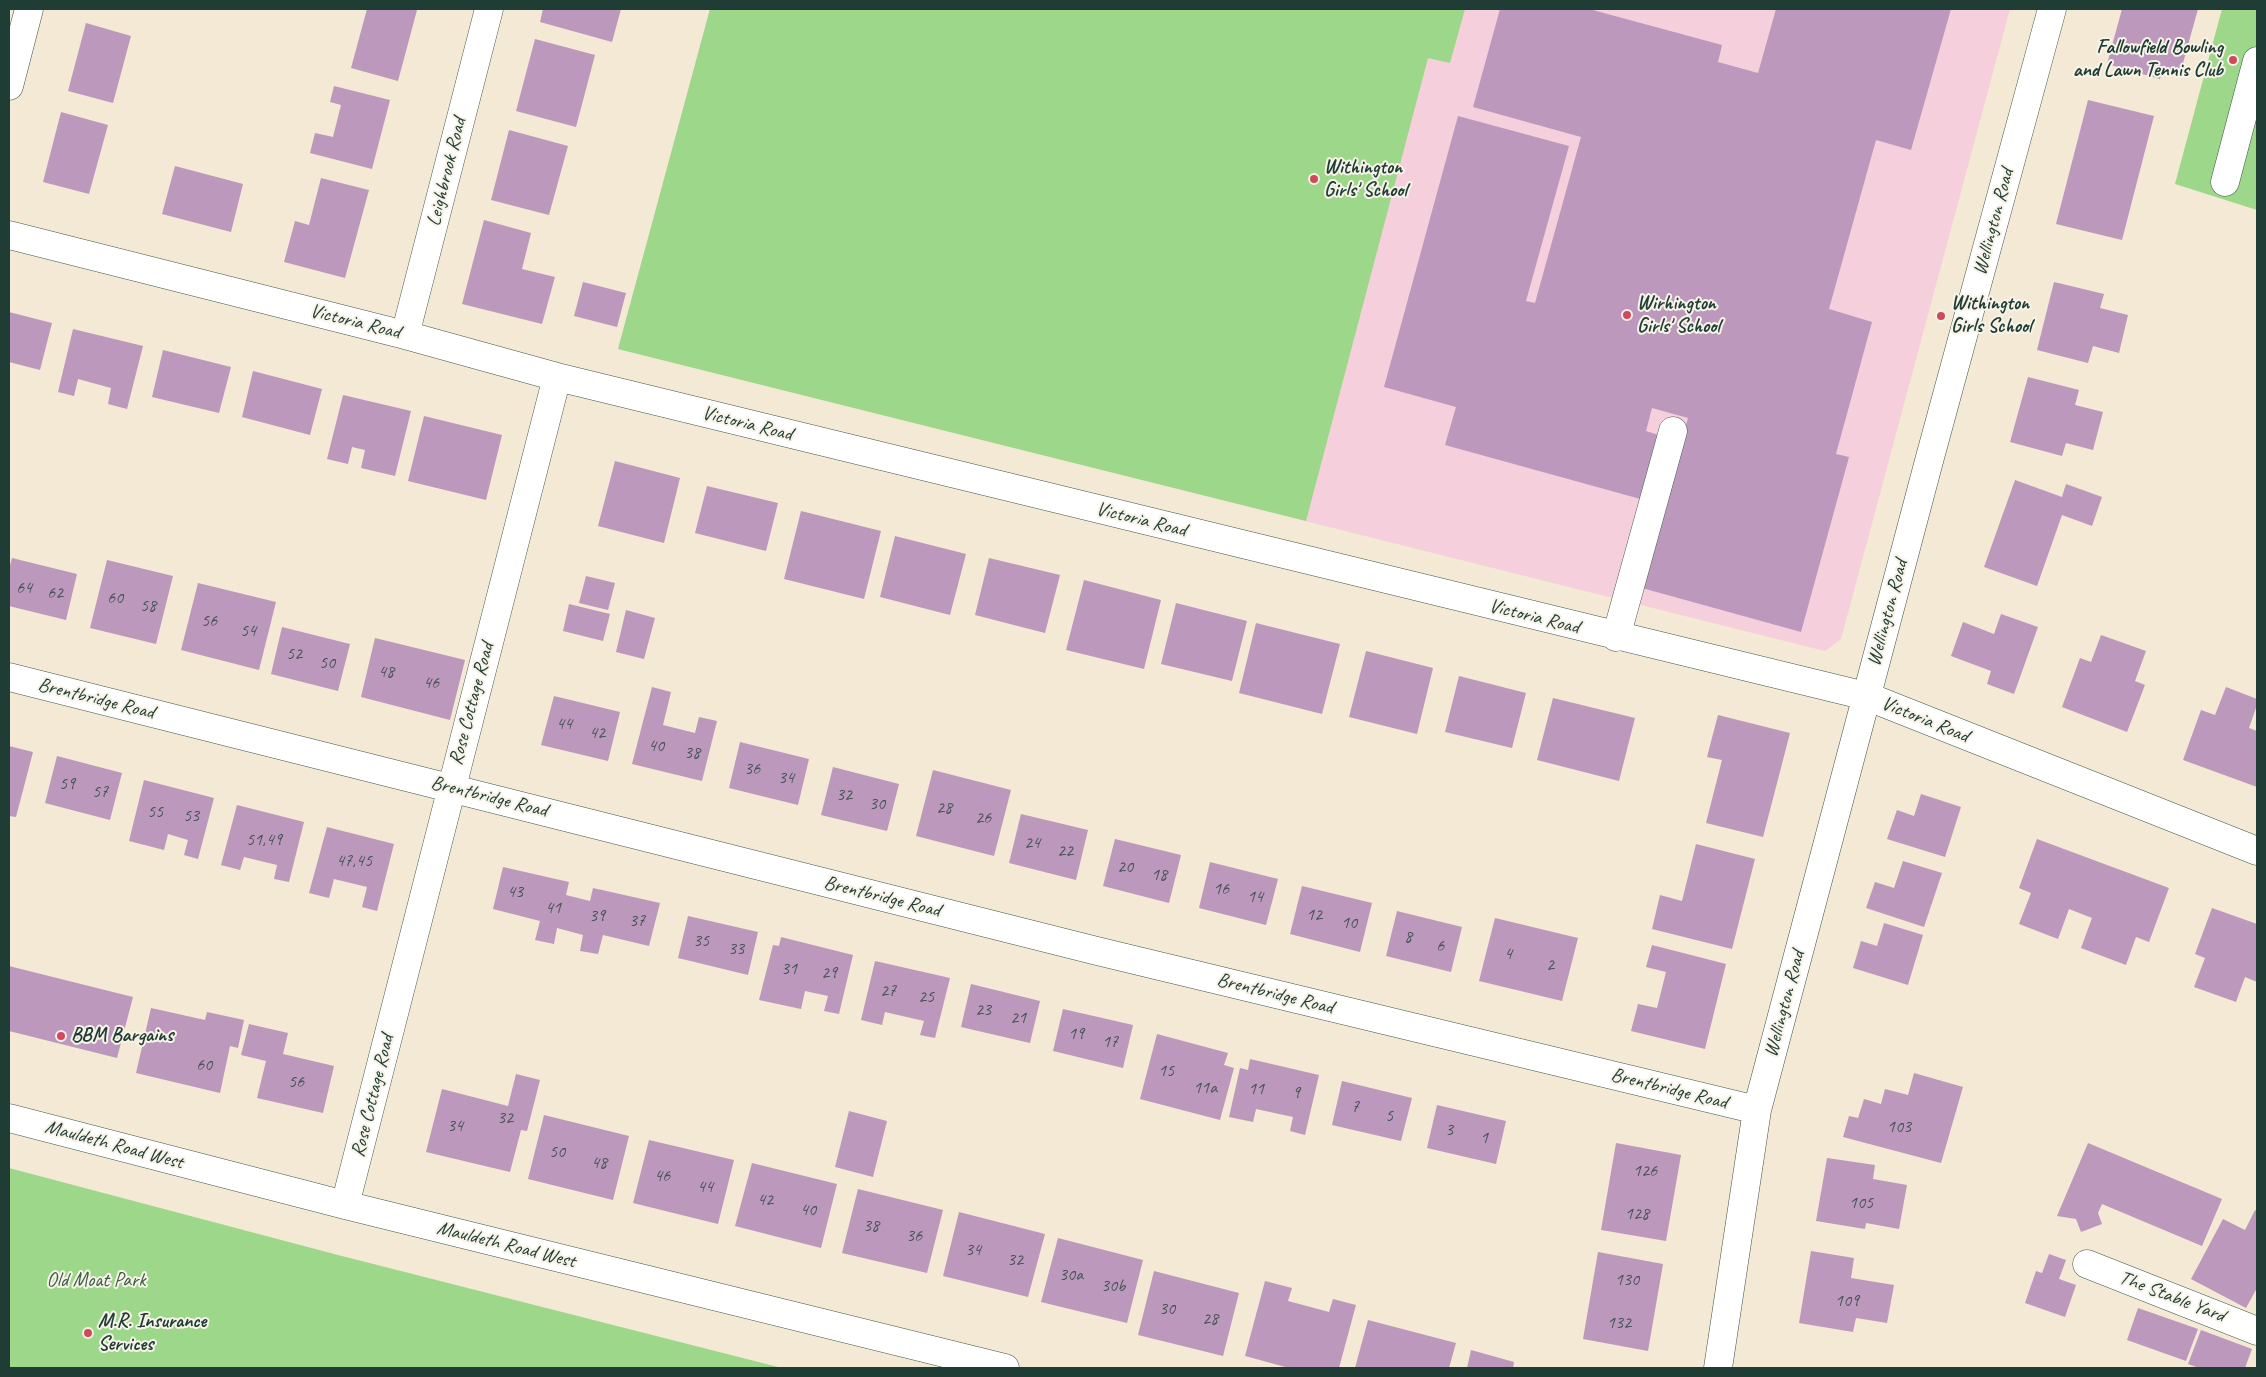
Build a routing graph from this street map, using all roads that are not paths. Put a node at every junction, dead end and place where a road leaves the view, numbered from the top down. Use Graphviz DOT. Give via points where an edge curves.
graph roads {
  1 [pos="29,9"];
  2 [pos="489,9"];
  3 [pos="2052,9"];
  4 [pos="2257,61"];
  5 [pos="9,86"];
  6 [pos="2225,182"];
  7 [pos="9,235"];
  8 [pos="405,334"];
  9 [pos="557,377"];
  10 [pos="1673,431"];
  11 [pos="1616,637"];
  12 [pos="9,677"];
  13 [pos="1866,696"];
  14 [pos="451,787"];
  15 [pos="2257,852"];
  16 [pos="1757,1110"];
  17 [pos="9,1118"];
  18 [pos="345,1205"];
  19 [pos="2086,1264"];
  20 [pos="2257,1331"];
  21 [pos="1005,1368"];
  22 [pos="1718,1368"];
  1 -- 5 [label="street"];
  2 -- 8 [label="street, Leighbrook Road"];
  3 -- 13 [label="street, Wellington Road"];
  4 -- 6 [label="street"];
  7 -- 8 [label="street, Victoria Road"];
  8 -- 9 [label="street, Victoria Road"];
  9 -- 11 [label="street, Victoria Road"];
  9 -- 14 [label="street, Rose Cottage Road"];
  10 -- 11 [label="street"];
  11 -- 13 [label="street, Victoria Road"];
  12 -- 14 [label="street, Brentbridge Road"];
  13 -- 15 [label="street, Victoria Road"];
  13 -- 16 [label="street, Wellington Road"];
  14 -- 16 [label="street, Brentbridge Road" via="1097,951"];
  14 -- 18 [label="street, Rose Cottage Road"];
  16 -- 22 [label="street, Wellington Road"];
  17 -- 18 [label="street, Mauldeth Road West"];
  18 -- 21 [label="street, Mauldeth Road West"];
  19 -- 20 [label="street, The Stable Yard"];
}
